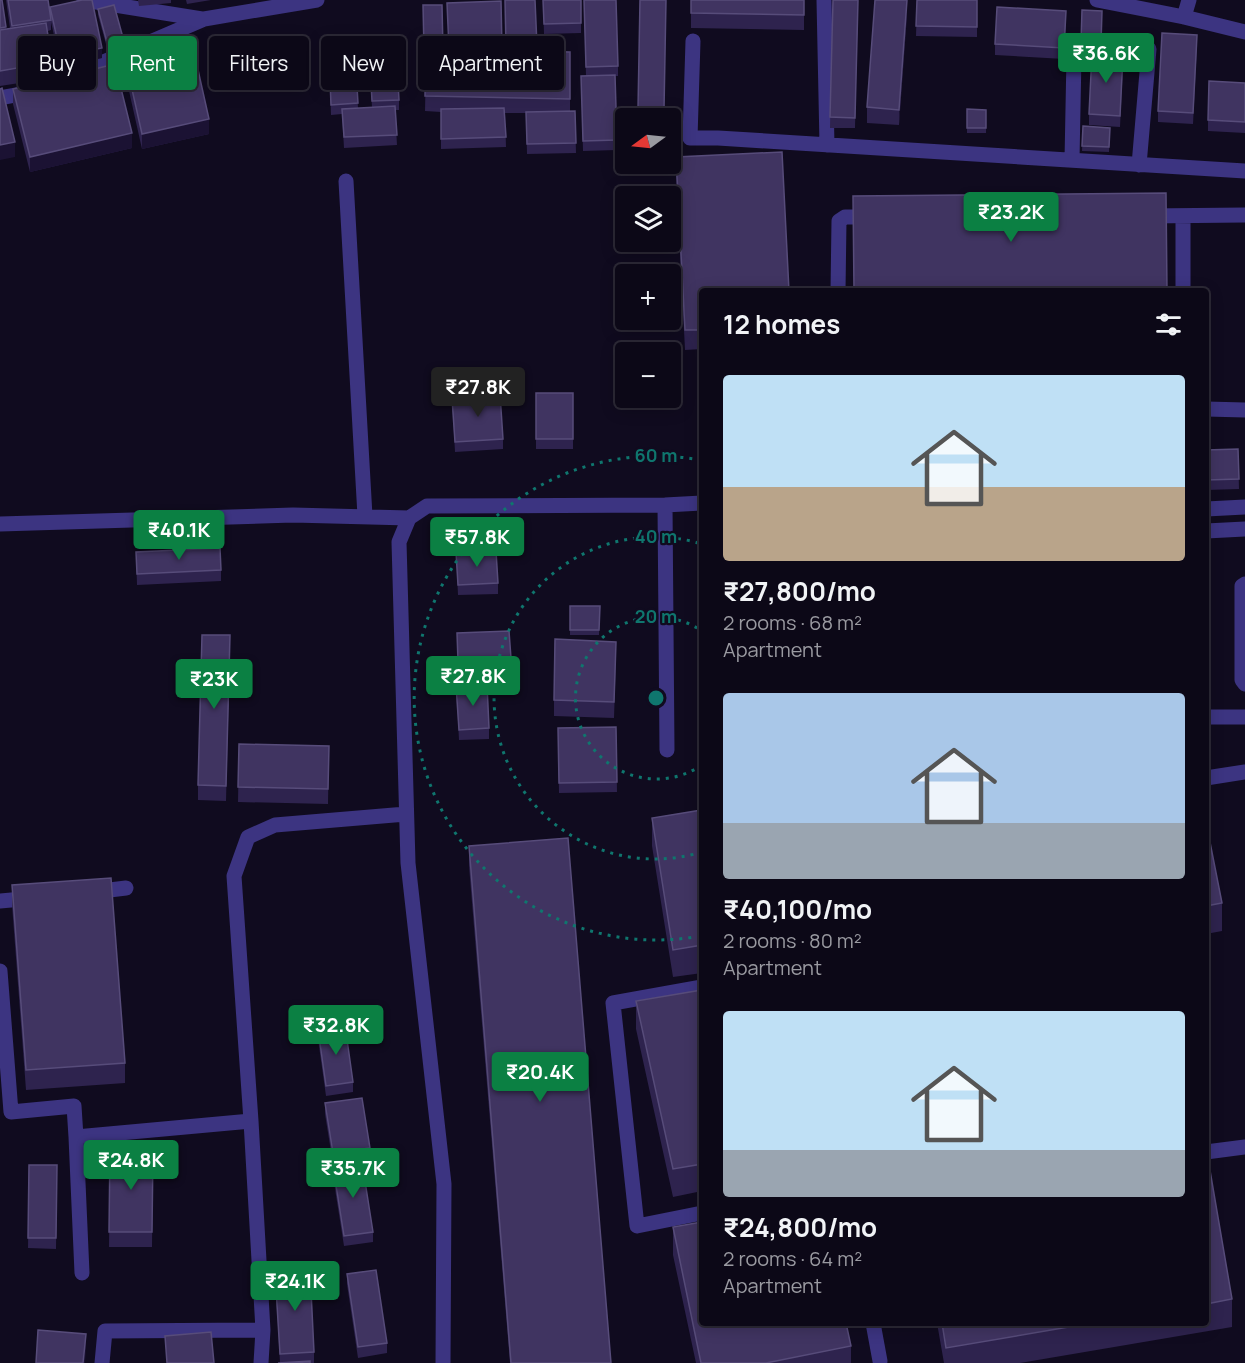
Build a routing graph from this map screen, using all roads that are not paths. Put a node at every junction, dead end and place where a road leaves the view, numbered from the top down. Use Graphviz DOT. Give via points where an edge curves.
graph roads {
  1 [pos="84,0"];
  2 [pos="317,0"];
  3 [pos="824,0"];
  4 [pos="1097,0"];
  5 [pos="1189,0"];
  6 [pos="1184,17"];
  7 [pos="204,19"];
  8 [pos="1245,32"];
  9 [pos="693,41"];
  10 [pos="1149,49"];
  11 [pos="1074,56"];
  12 [pos="0,98"];
  13 [pos="827,145"];
  14 [pos="1072,160"];
  15 [pos="1139,165"];
  16 [pos="1245,171"];
  17 [pos="346,181"];
  18 [pos="1245,215"];
  19 [pos="1136,216"];
  20 [pos="1183,216"];
  21 [pos="891,217"];
  22 [pos="838,288"];
  23 [pos="1183,288"];
  24 [pos="1209,409"];
  25 [pos="1245,410"];
  26 [pos="699,503"];
  27 [pos="665,505"];
  28 [pos="1245,507"];
  29 [pos="1209,509"];
  30 [pos="364,516"];
  31 [pos="409,518"];
  32 [pos="0,524"];
  33 [pos="1245,529"];
  34 [pos="1209,531"];
  35 [pos="1245,584"];
  36 [pos="1245,684"];
  37 [pos="1209,717"];
  38 [pos="1245,717"];
  39 [pos="667,750"];
  40 [pos="1245,772"];
  41 [pos="1209,778"];
  42 [pos="406,814"];
  43 [pos="126,888"];
  44 [pos="80,893"];
  45 [pos="46,896"];
  46 [pos="0,901"];
  47 [pos="0,970"];
  48 [pos="699,988"];
  49 [pos="251,1121"];
  50 [pos="76,1137"];
  51 [pos="1245,1147"];
  52 [pos="1209,1152"];
  53 [pos="699,1214"];
  54 [pos="82,1274"];
  55 [pos="874,1326"];
  56 [pos="263,1330"];
  57 [pos="880,1361"];
  58 [pos="102,1363"];
  59 [pos="261,1363"];
  60 [pos="443,1363"];
  1 -- 7 [label="street"];
  2 -- 7 [label="street"];
  3 -- 13 [label="street"];
  4 -- 6 [label="street"];
  5 -- 6 [label="street"];
  6 -- 8 [label="street"];
  7 -- 12 [label="street" via="29,94"];
  9 -- 13 [label="street" via="690,138"];
  10 -- 15 [label="street"];
  11 -- 14 [label="street"];
  13 -- 14 [label="street"];
  14 -- 15 [label="street"];
  15 -- 16 [label="street"];
  17 -- 30 [label="street"];
  18 -- 20 [label="street"];
  19 -- 20 [label="street"];
  20 -- 23 [label="street"];
  21 -- 22 [label="street" via="845,217 839,221"];
  24 -- 25 [label="street"];
  26 -- 27 [label="street"];
  27 -- 31 [label="street" via="426,506"];
  27 -- 39 [label="street"];
  28 -- 29 [label="street"];
  30 -- 31 [label="street"];
  30 -- 32 [label="street"];
  31 -- 42 [label="street" via="399,542"];
  33 -- 34 [label="street"];
  35 -- 36 [label="street"];
  37 -- 38 [label="street"];
  40 -- 41 [label="street"];
  42 -- 49 [label="street" via="275,825 248,837 234,876"];
  42 -- 60 [label="street" via="408,864 444,1184"];
  43 -- 44 [label="street"];
  45 -- 46 [label="street"];
  47 -- 50 [label="street" via="11,1112 74,1106"];
  48 -- 53 [label="street" via="613,1003 637,1226"];
  49 -- 50 [label="street"];
  49 -- 56 [label="street"];
  50 -- 54 [label="street"];
  51 -- 52 [label="street"];
  55 -- 57 [label="street"];
  56 -- 58 [label="street" via="105,1331"];
  56 -- 59 [label="street"];
}
